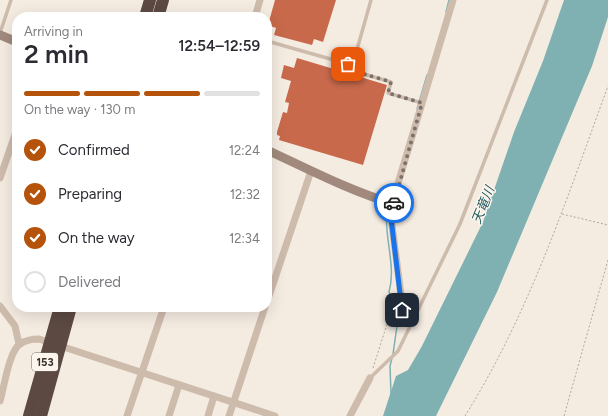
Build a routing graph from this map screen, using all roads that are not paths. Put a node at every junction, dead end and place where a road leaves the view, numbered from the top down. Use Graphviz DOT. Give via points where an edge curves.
graph roads {
  1 [pos="11,0"];
  2 [pos="150,0"];
  3 [pos="163,0"];
  4 [pos="260,0"];
  5 [pos="371,0"];
  6 [pos="453,0"];
  7 [pos="547,0"];
  8 [pos="146,12"];
  9 [pos="159,12"];
  10 [pos="256,12"];
  11 [pos="0,34"];
  12 [pos="12,40"];
  13 [pos="272,43"];
  14 [pos="348,64"];
  15 [pos="419,102"];
  16 [pos="12,143"];
  17 [pos="272,152"];
  18 [pos="311,171"];
  19 [pos="0,178"];
  20 [pos="390,203"];
  21 [pos="272,287"];
  22 [pos="0,306"];
  23 [pos="402,310"];
  24 [pos="59,312"];
  25 [pos="69,312"];
  26 [pos="162,312"];
  27 [pos="263,312"];
  28 [pos="19,344"];
  29 [pos="55,344"];
  30 [pos="141,373"];
  31 [pos="370,378"];
  32 [pos="179,385"];
  33 [pos="214,396"];
  34 [pos="1,397"];
  35 [pos="234,402"];
  36 [pos="29,416"];
  37 [pos="41,416"];
  38 [pos="127,416"];
  39 [pos="169,416"];
  40 [pos="208,416"];
  41 [pos="229,416"];
  42 [pos="275,416"];
  43 [pos="350,416"];
  1 -- 11 [label="lane"];
  2 -- 8 [label="highway"];
  3 -- 9 [label="highway"];
  4 -- 10 [label="street"];
  5 -- 14 [label="lane" via="356,53 350,56"];
  6 -- 15 [label="street"];
  7 -- 31 [label="lane" via="460,224 397,352"];
  11 -- 12 [label="street"];
  13 -- 14 [label="lane"];
  14 -- 15 [label="lane" via="350,70 391,82 388,93"];
  15 -- 20 [label="street" via="396,190"];
  16 -- 19 [label="street"];
  17 -- 18 [label="street"];
  18 -- 20 [label="street"];
  18 -- 21 [label="street"];
  20 -- 23 [label="street"];
  22 -- 28 [label="street" via="15,326"];
  24 -- 29 [label="highway, 153"];
  25 -- 29 [label="highway, 153"];
  26 -- 30 [label="street"];
  27 -- 35 [label="street"];
  28 -- 29 [label="street" via="34,339"];
  28 -- 34 [label="street" via="12,356"];
  29 -- 30 [label="street"];
  29 -- 36 [label="highway, 153"];
  29 -- 37 [label="highway, 153"];
  30 -- 32 [label="street"];
  30 -- 38 [label="street"];
  31 -- 43 [label="street"];
  32 -- 33 [label="street"];
  32 -- 39 [label="street"];
  33 -- 35 [label="street"];
  33 -- 40 [label="street"];
  35 -- 41 [label="street"];
  35 -- 42 [label="street"];
}
